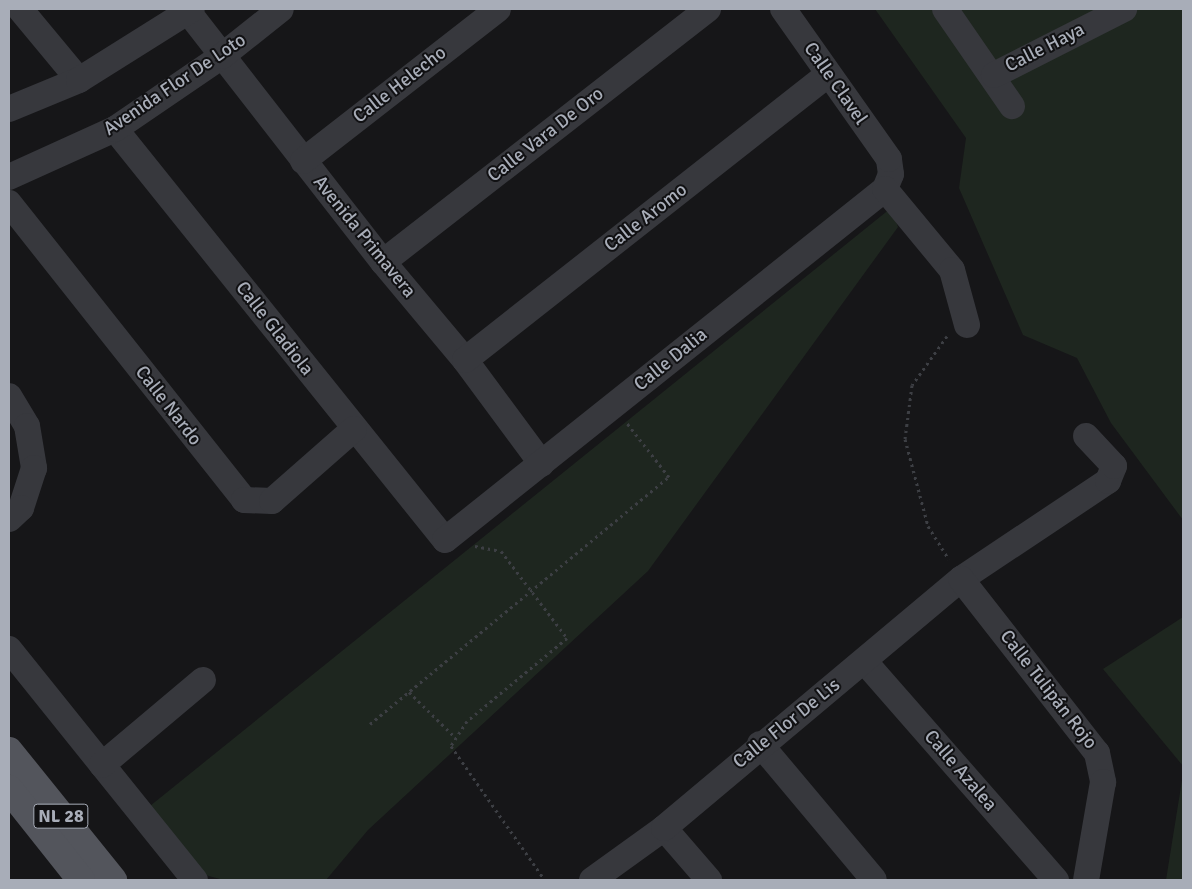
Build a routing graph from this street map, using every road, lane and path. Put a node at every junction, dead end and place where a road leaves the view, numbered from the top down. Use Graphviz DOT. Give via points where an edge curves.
graph roads {
  1 [pos="20,9"];
  2 [pos="281,9"];
  3 [pos="498,9"];
  4 [pos="708,9"];
  5 [pos="783,9"];
  6 [pos="945,9"];
  7 [pos="189,10"];
  8 [pos="1119,10"];
  9 [pos="222,56"];
  10 [pos="827,75"];
  11 [pos="994,75"];
  12 [pos="79,80"];
  13 [pos="1012,106"];
  14 [pos="9,109"];
  15 [pos="115,129"];
  16 [pos="303,161"];
  17 [pos="9,177"];
  18 [pos="885,189"];
  19 [pos="9,203"];
  20 [pos="383,262"];
  21 [pos="962,296"];
  22 [pos="967,325"];
  23 [pos="465,360"];
  24 [pos="9,396"];
  25 [pos="614,406"];
  26 [pos="354,429"];
  27 [pos="1086,436"];
  28 [pos="542,464"];
  29 [pos="9,519"];
  30 [pos="440,533"];
  31 [pos="968,587"];
  32 [pos="531,591"];
  33 [pos="9,649"];
  34 [pos="865,662"];
  35 [pos="203,680"];
  36 [pos="409,692"];
  37 [pos="370,724"];
  38 [pos="454,736"];
  39 [pos="760,744"];
  40 [pos="9,751"];
  41 [pos="102,765"];
  42 [pos="9,789"];
  43 [pos="664,828"];
  44 [pos="81,880"];
  45 [pos="113,880"];
  46 [pos="195,880"];
  47 [pos="545,880"];
  48 [pos="592,880"];
  49 [pos="709,880"];
  50 [pos="874,880"];
  51 [pos="1056,880"];
  52 [pos="1086,880"];
  1 -- 12 [label="street"];
  2 -- 9 [label="street, Avenida Flor De Loto"];
  3 -- 16 [label="street, Calle Helecho"];
  4 -- 20 [label="street, Calle Vara De Oro"];
  5 -- 10 [label="street, Calle Clavel"];
  6 -- 11 [label="street"];
  7 -- 9 [label="street, Avenida Primavera"];
  7 -- 12 [label="street"];
  8 -- 11 [label="street, Calle Haya"];
  9 -- 15 [label="street, Avenida Flor De Loto"];
  9 -- 16 [label="street, Avenida Primavera"];
  10 -- 18 [label="street, Calle Clavel" via="889,159 891,174"];
  10 -- 23 [label="street, Calle Aromo"];
  11 -- 13 [label="street"];
  12 -- 14 [label="street"];
  15 -- 17 [label="street, Avenida Flor De Loto"];
  15 -- 26 [label="street, Calle Gladiola"];
  16 -- 20 [label="street, Avenida Primavera"];
  18 -- 21 [label="street" via="952,270"];
  18 -- 25 [label="street, Calle Dalia"];
  19 -- 26 [label="street, Calle Nardo" via="244,500 255,504 272,500"];
  20 -- 23 [label="street, Avenida Primavera"];
  21 -- 22 [label="street"];
  21 -- 31 [label="path" via="958,319 912,385 905,439 928,526"];
  23 -- 28 [label="street, Avenida Primavera"];
  24 -- 29 [label="street" via="27,426 34,468 21,508"];
  25 -- 28 [label="street, Calle Dalia"];
  25 -- 32 [label="path" via="669,476"];
  26 -- 30 [label="street, Calle Gladiola"];
  27 -- 31 [label="street, Calle Flor De Lis" via="1114,466 1108,480"];
  28 -- 30 [label="street, Calle Dalia"];
  30 -- 32 [label="path" via="500,550"];
  31 -- 34 [label="street, Calle Flor De Lis"];
  31 -- 52 [label="street, Calle Tulipán Rojo" via="1097,753 1103,782"];
  32 -- 36 [label="path"];
  32 -- 38 [label="path" via="567,638"];
  33 -- 41 [label="street"];
  34 -- 39 [label="street, Calle Flor De Lis"];
  34 -- 51 [label="street, Calle Azalea"];
  35 -- 41 [label="street"];
  36 -- 37 [label="path"];
  36 -- 38 [label="path"];
  38 -- 47 [label="path" via="451,746"];
  39 -- 43 [label="street, Calle Flor De Lis"];
  39 -- 50 [label="street"];
  40 -- 45 [label="main road, NL 28"];
  41 -- 46 [label="street"];
  42 -- 44 [label="main road, NL 28"];
  43 -- 48 [label="street, Calle Flor De Lis"];
  43 -- 49 [label="street"];
}
